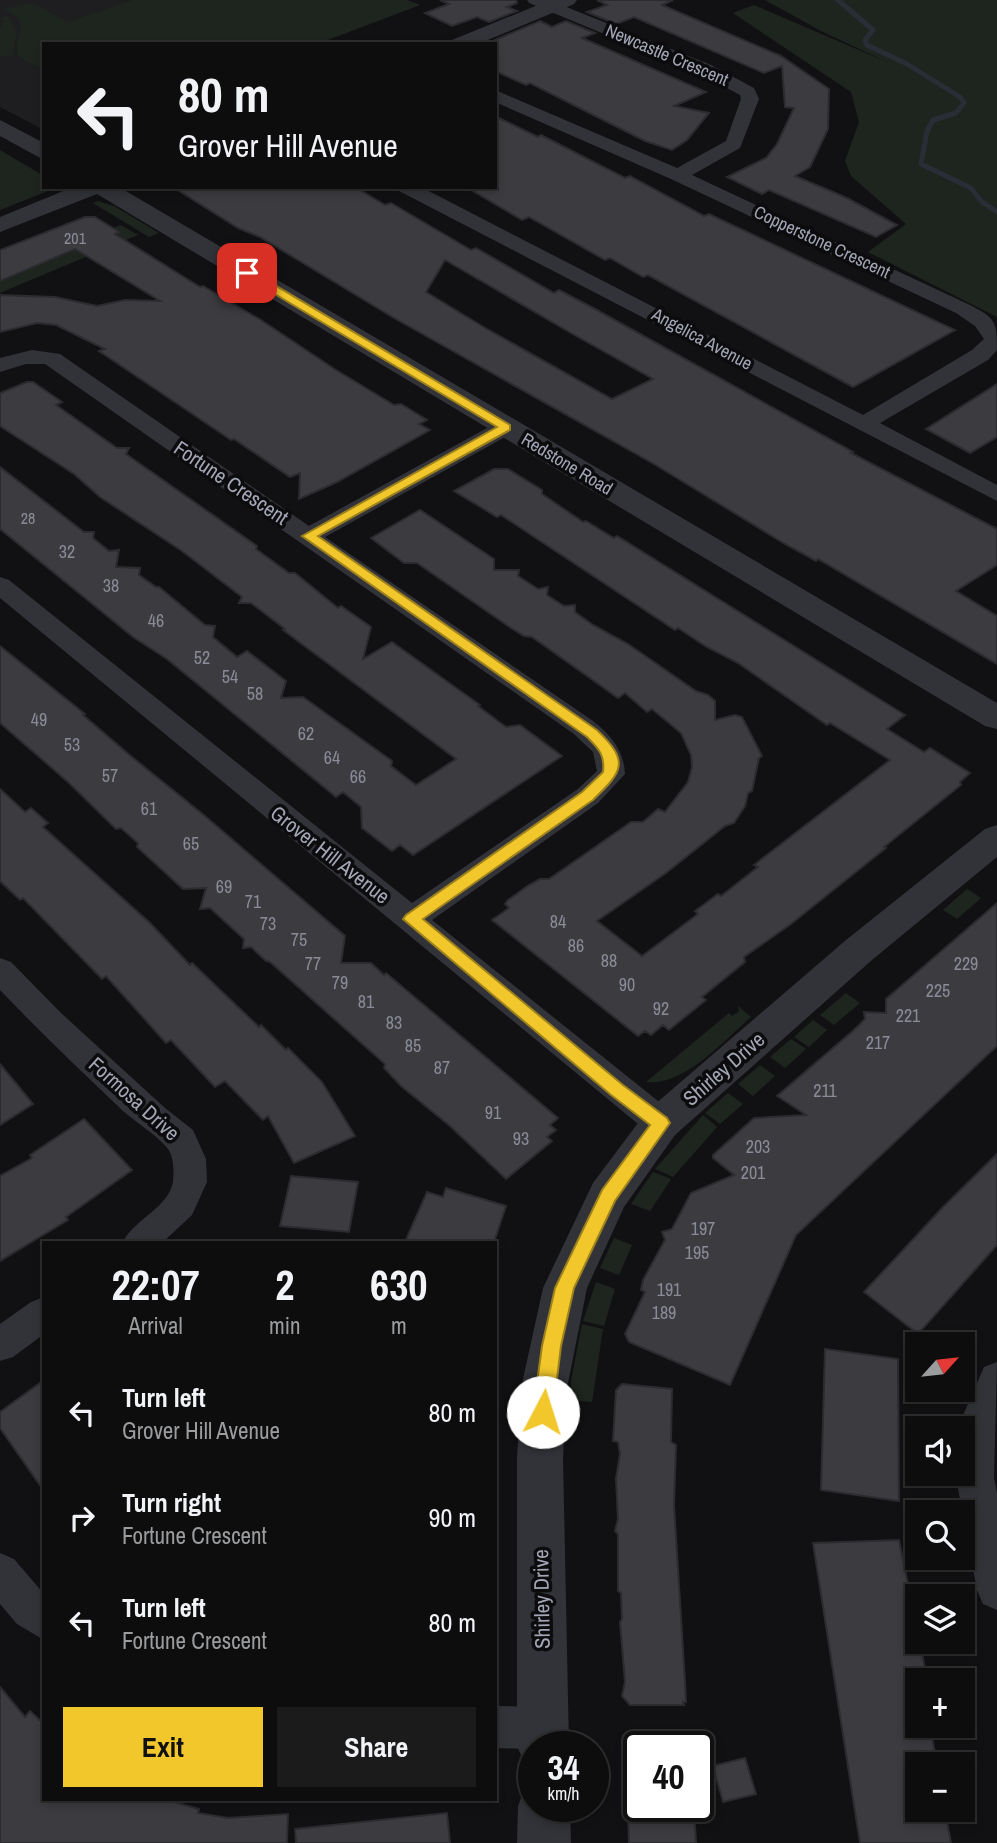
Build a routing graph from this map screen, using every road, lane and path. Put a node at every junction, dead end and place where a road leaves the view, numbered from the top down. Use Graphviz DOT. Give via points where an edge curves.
graph roads {
  1 [pos="551,2"];
  2 [pos="463,42"];
  3 [pos="497,96"];
  4 [pos="0,127"];
  5 [pos="42,152"];
  6 [pos="678,175"];
  7 [pos="89,189"];
  8 [pos="105,189"];
  9 [pos="410,189"];
  10 [pos="0,225"];
  11 [pos="0,366"];
  12 [pos="863,424"];
  13 [pos="506,427"];
  14 [pos="997,494"];
  15 [pos="309,536"];
  16 [pos="0,585"];
  17 [pos="997,718"];
  18 [pos="997,838"];
  19 [pos="411,919"];
  20 [pos="0,970"];
  21 [pos="661,1123"];
  22 [pos="141,1241"];
  23 [pos="42,1314"];
  24 [pos="0,1345"];
  25 [pos="997,1379"];
  26 [pos="0,1573"];
  27 [pos="997,1590"];
  28 [pos="42,1618"];
  29 [pos="497,1727"];
  30 [pos="543,1731"];
  31 [pos="518,1732"];
  32 [pos="544,1822"];
  33 [pos="544,1843"];
  1 -- 2 [label="street"];
  1 -- 6 [label="street, Newcastle Crescent" via="748,92 750,99 734,144"];
  3 -- 6 [label="street, Copperstone Crescent"];
  4 -- 5 [label="street"];
  6 -- 12 [label="street, Copperstone Crescent" via="930,292 981,319 992,330 995,340 980,355"];
  7 -- 10 [label="street"];
  8 -- 13 [label="street, Redstone Road"];
  9 -- 12 [label="street, Angelica Avenue"];
  11 -- 15 [label="street, Fortune Crescent" via="26,356 52,359"];
  12 -- 14 [label="street, Angelica Avenue"];
  13 -- 15 [label="street"];
  13 -- 17 [label="street, Redstone Road"];
  15 -- 19 [label="street, Fortune Crescent" via="592,734 612,760 611,774 588,796"];
  16 -- 19 [label="street, Grover Hill Avenue"];
  18 -- 21 [label="street, Shirley Drive" via="859,950"];
  19 -- 21 [label="street, Grover Hill Avenue"];
  20 -- 22 [label="street, Formosa Drive" via="50,1022 181,1140 189,1159 190,1182 180,1205"];
  21 -- 30 [label="street, Shirley Drive" via="608,1196 565,1288 555,1324 544,1388 540,1458"];
  23 -- 24 [label="street"];
  25 -- 27 [label="street" via="977,1427 975,1478"];
  26 -- 28 [label="street"];
  29 -- 31 [label="street"];
  32 -- 33 [label="street"];
}
